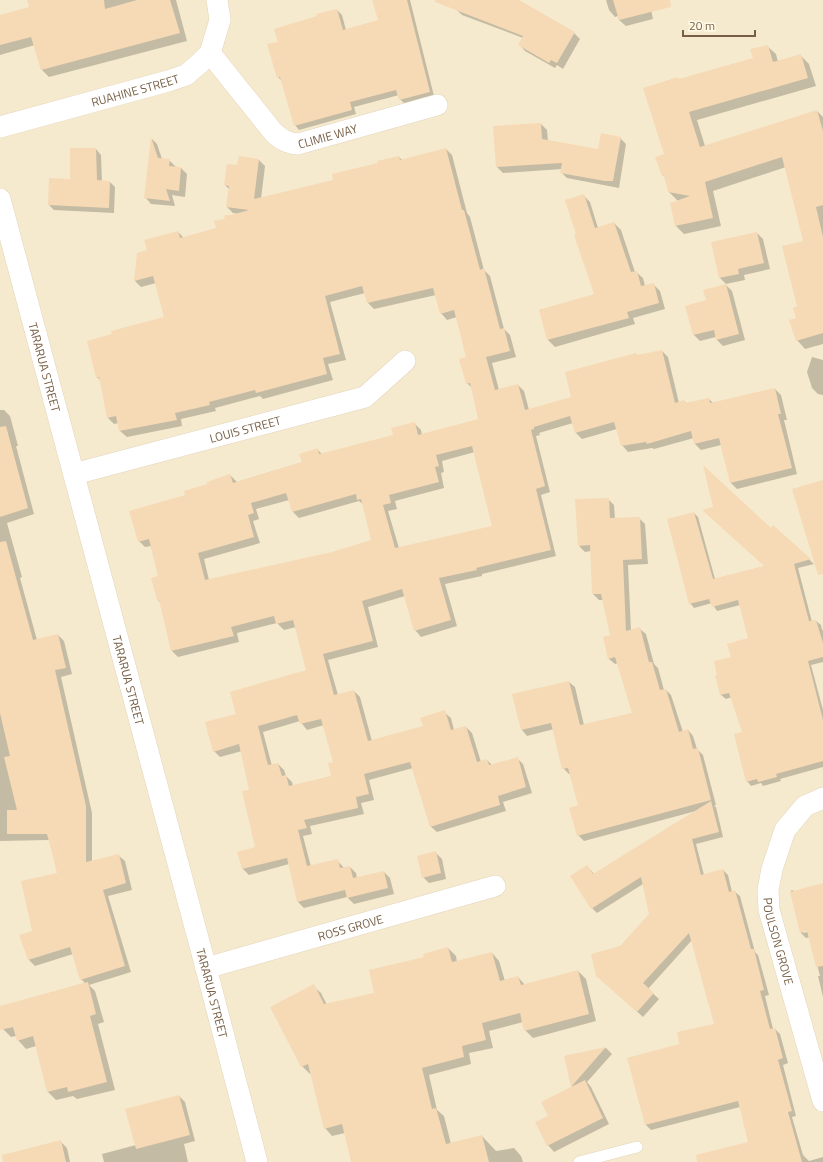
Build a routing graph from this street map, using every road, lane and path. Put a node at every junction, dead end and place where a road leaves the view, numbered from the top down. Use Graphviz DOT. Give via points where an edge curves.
graph roads {
  1 [pos="217,0"];
  2 [pos="210,52"];
  3 [pos="437,105"];
  4 [pos="0,127"];
  5 [pos="0,199"];
  6 [pos="405,361"];
  7 [pos="74,474"];
  8 [pos="823,798"];
  9 [pos="495,886"];
  10 [pos="206,968"];
  11 [pos="823,1101"];
  12 [pos="637,1147"];
  13 [pos="257,1162"];
  14 [pos="579,1162"];
  1 -- 2 [label="street, RUAHINE STREET" via="220,20"];
  2 -- 3 [label="street, CLIMIE WAY" via="274,133 290,144 298,144"];
  2 -- 4 [label="street, RUAHINE STREET" via="186,75"];
  5 -- 7 [label="street, TARARUA STREET"];
  6 -- 7 [label="street, LOUIS STREET" via="365,397"];
  7 -- 10 [label="street, TARARUA STREET"];
  8 -- 11 [label="street, POULSON GROVE" via="805,806 784,830 768,890 769,910"];
  9 -- 10 [label="street, ROSS GROVE"];
  10 -- 13 [label="street, TARARUA STREET"];
  12 -- 14 [label="lane"];
}
